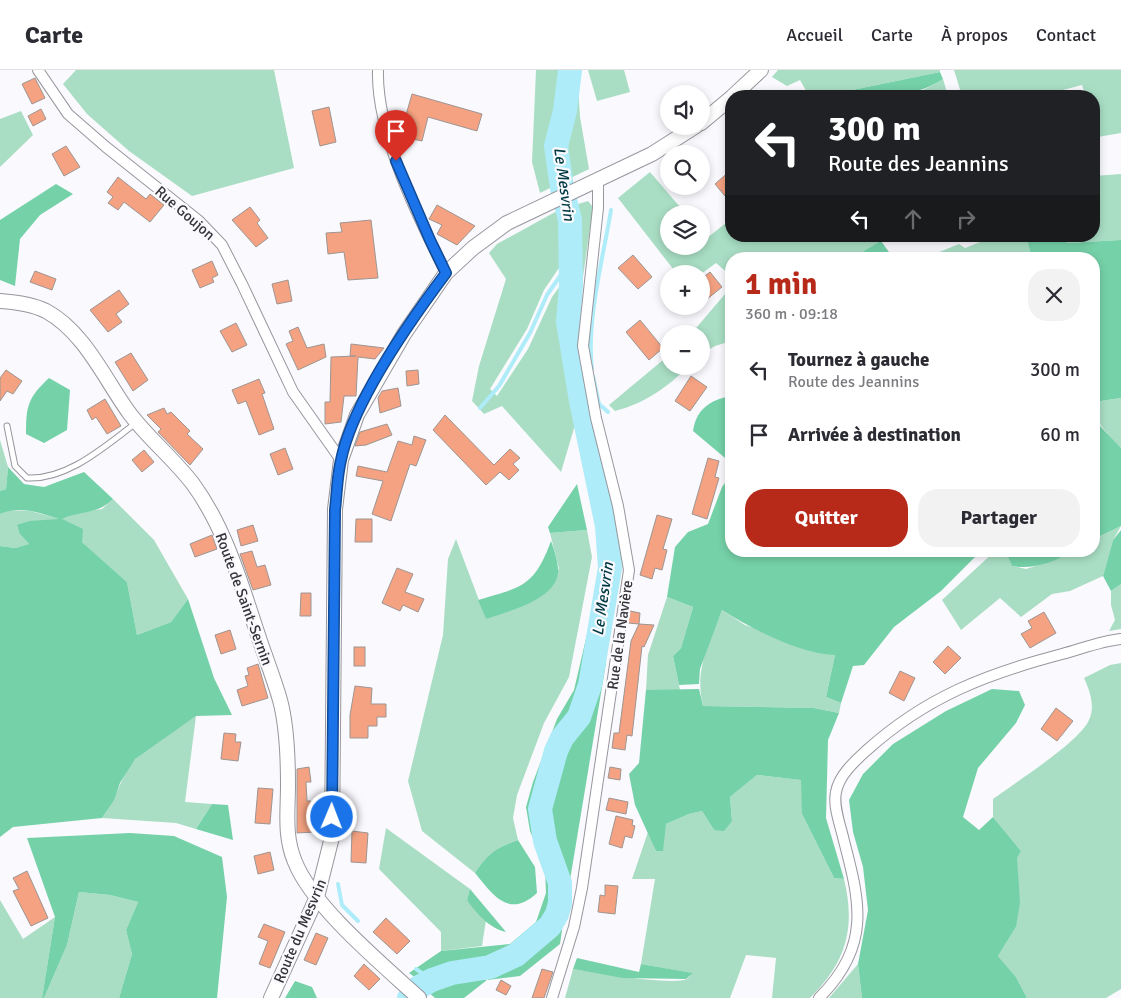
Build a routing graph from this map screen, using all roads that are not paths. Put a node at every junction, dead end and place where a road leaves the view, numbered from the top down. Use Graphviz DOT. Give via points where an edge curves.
graph roads {
  1 [pos="38,70"];
  2 [pos="378,70"];
  3 [pos="761,70"];
  4 [pos="740,90"];
  5 [pos="725,103"];
  6 [pos="710,115"];
  7 [pos="682,135"];
  8 [pos="598,182"];
  9 [pos="446,273"];
  10 [pos="0,300"];
  11 [pos="137,423"];
  12 [pos="7,426"];
  13 [pos="341,460"];
  14 [pos="1121,640"];
  15 [pos="317,897"];
  16 [pos="271,998"];
  17 [pos="419,998"];
  18 [pos="552,998"];
  19 [pos="819,998"];
  1 -- 13 [label="street, Rue Goujon" via="68,114 199,221 222,245 293,392"];
  2 -- 9 [label="street" via="384,124 396,161"];
  3 -- 4 [label="main road"];
  5 -- 6 [label="main road"];
  7 -- 8 [label="main road, Route du Mesvrin"];
  8 -- 9 [label="main road, Route du Mesvrin" via="507,223 472,248"];
  8 -- 18 [label="street, Rue de la Navière" via="583,346 629,570 582,888 574,927"];
  9 -- 13 [label="main road, Route du Mesvrin" via="370,389"];
  10 -- 11 [label="main road, Route de Saint-Sernin" via="21,302 46,312 67,328 90,353"];
  11 -- 12 [label="lane" via="72,467 42,478 28,478 15,466"];
  11 -- 15 [label="main road, Route de Saint-Sernin" via="192,483 216,525 242,586 280,700 288,774 287,838 295,863"];
  13 -- 15 [label="main road, Route du Mesvrin" via="335,510 332,837"];
  14 -- 19 [label="street" via="1017,666 967,684 928,704 888,731 849,766 836,792 838,816 857,889 858,922 848,963"];
  15 -- 16 [label="main road, Route du Mesvrin"];
  15 -- 17 [label="main road, Route de Saint-Sernin" via="365,949"];
}
